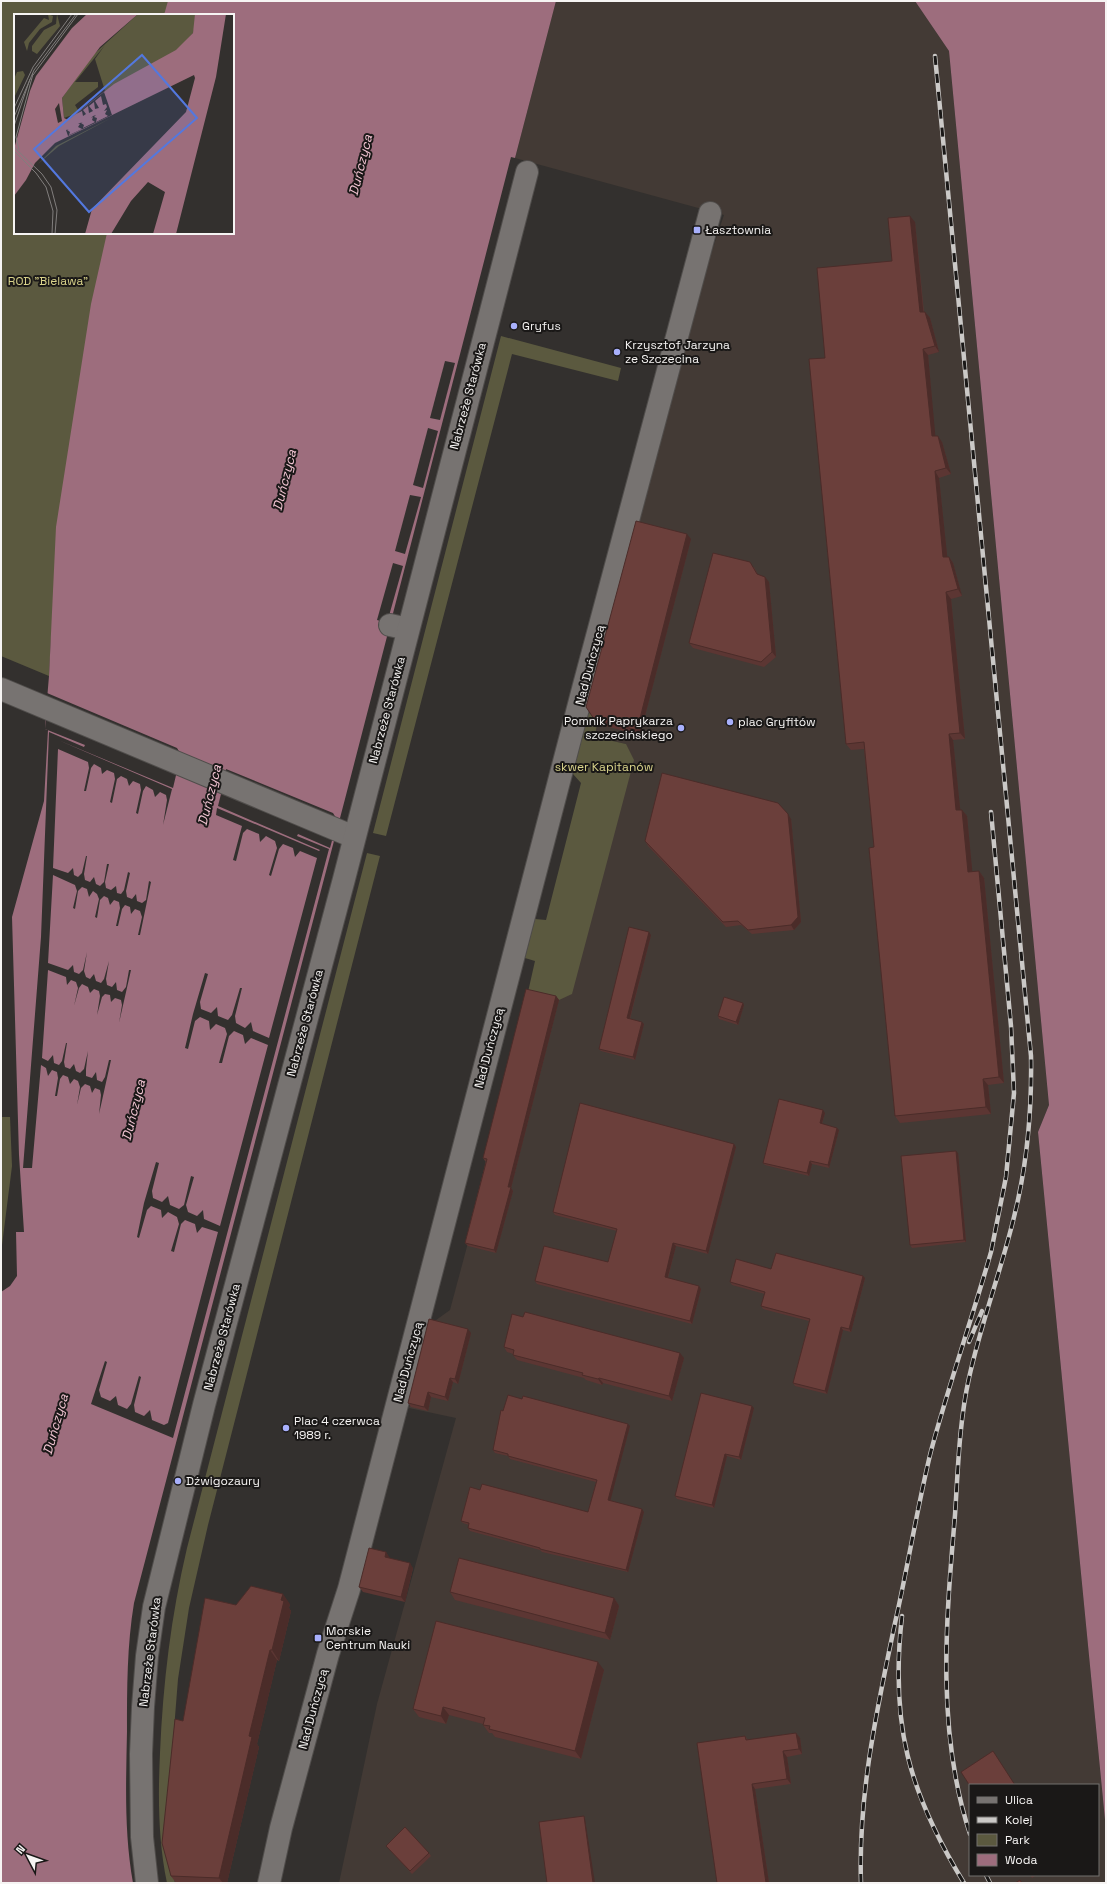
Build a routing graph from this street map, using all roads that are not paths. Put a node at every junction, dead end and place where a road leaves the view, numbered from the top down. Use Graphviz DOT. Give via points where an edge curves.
graph roads {
  1 [pos="527,172"];
  2 [pos="710,213"];
  3 [pos="1,689"];
  4 [pos="346,834"];
  5 [pos="147,1883"];
  6 [pos="269,1883"];
  1 -- 4 [label="street, Nabrzeże Starówka" via="399,627"];
  2 -- 6 [label="street, Nad Duńczycą" via="581,696 349,1589 328,1654 281,1828"];
  3 -- 4 [label="street"];
  4 -- 5 [label="street, Nabrzeże Starówka" via="154,1607 147,1656 142,1739 142,1837"];
}
